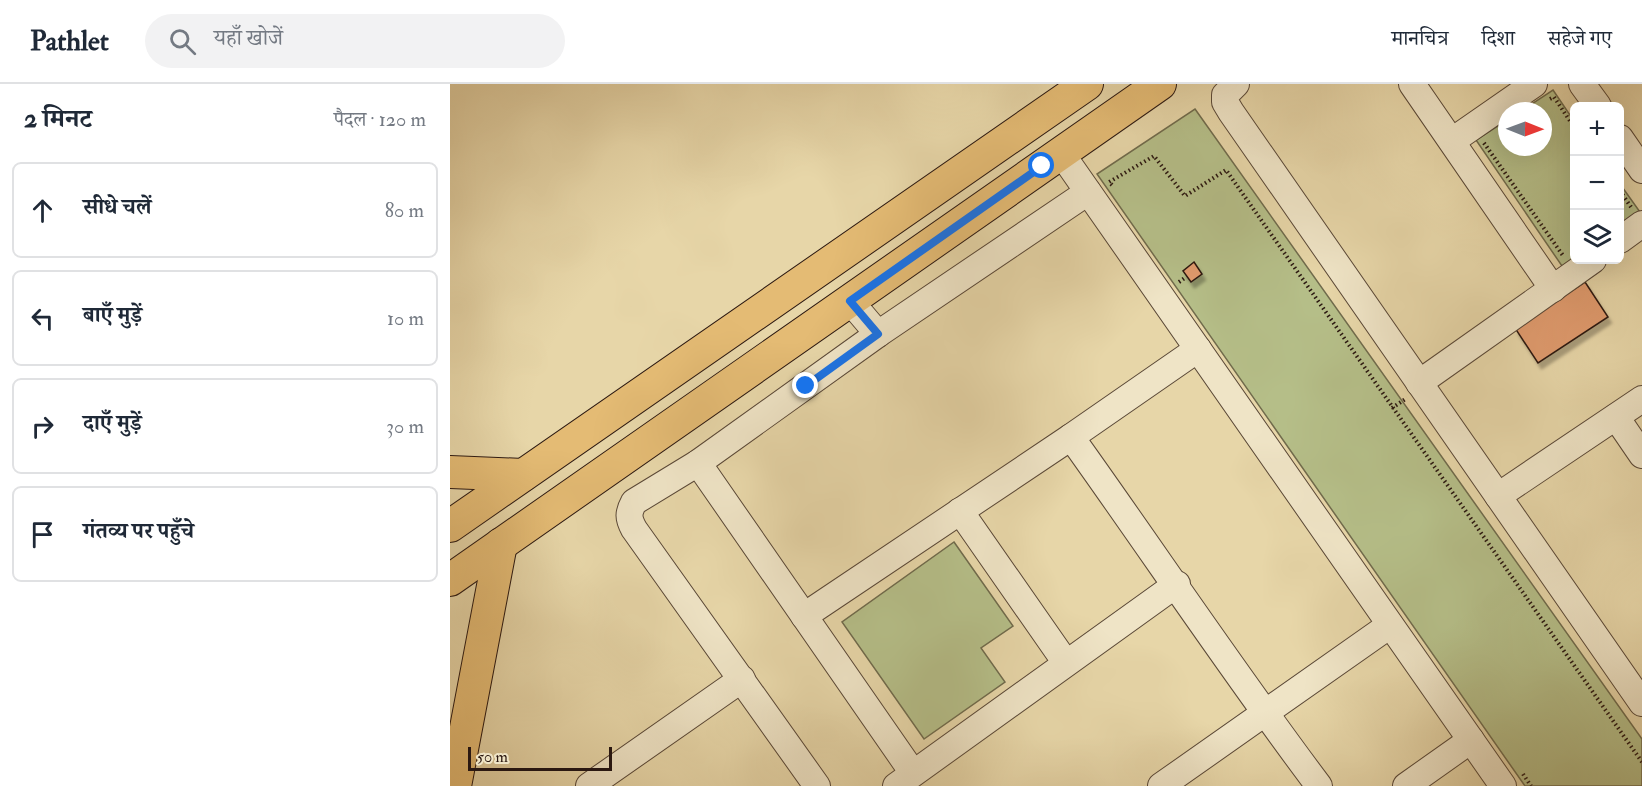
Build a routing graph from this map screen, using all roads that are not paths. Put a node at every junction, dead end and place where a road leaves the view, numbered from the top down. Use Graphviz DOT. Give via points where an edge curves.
graph roads {
  1 [pos="1087,84"];
  2 [pos="1160,84"];
  3 [pos="1236,84"];
  4 [pos="1412,84"];
  5 [pos="1582,84"];
  6 [pos="1544,90"];
  7 [pos="1595,102"];
  8 [pos="1452,141"];
  9 [pos="1624,144"];
  10 [pos="1061,153"];
  11 [pos="1642,170"];
  12 [pos="1088,192"];
  13 [pos="1642,224"];
  14 [pos="1624,237"];
  15 [pos="1575,264"];
  16 [pos="1553,289"];
  17 [pos="850,301"];
  18 [pos="878,334"];
  19 [pos="1197,349"];
  20 [pos="1419,383"];
  21 [pos="1642,399"];
  22 [pos="1616,417"];
  23 [pos="1071,437"];
  24 [pos="1642,455"];
  25 [pos="698,463"];
  26 [pos="450,472"];
  27 [pos="523,475"];
  28 [pos="1498,496"];
  29 [pos="960,511"];
  30 [pos="450,526"];
  31 [pos="501,544"];
  32 [pos="450,580"];
  33 [pos="1177,584"];
  34 [pos="804,616"];
  35 [pos="1390,624"];
  36 [pos="1066,663"];
  37 [pos="742,679"];
  38 [pos="1642,703"];
  39 [pos="1264,713"];
  40 [pos="1471,740"];
  41 [pos="1510,777"];
  42 [pos="905,779"];
  43 [pos="455,786"];
  44 [pos="589,786"];
  45 [pos="817,786"];
  46 [pos="1161,786"];
  47 [pos="1319,786"];
  48 [pos="1406,786"];
  1 -- 27 [label="main road"];
  2 -- 10 [label="main road"];
  3 -- 20 [label="street" via="1225,95 1225,102"];
  4 -- 8 [label="street"];
  5 -- 7 [label="street"];
  6 -- 8 [label="street"];
  8 -- 16 [label="street"];
  9 -- 11 [label="street"];
  10 -- 12 [label="street"];
  10 -- 17 [label="main road"];
  12 -- 18 [label="street"];
  12 -- 19 [label="street"];
  13 -- 14 [label="street"];
  15 -- 16 [label="street"];
  16 -- 20 [label="street"];
  17 -- 18 [label="street"];
  17 -- 31 [label="main road"];
  18 -- 25 [label="street"];
  19 -- 23 [label="street"];
  19 -- 35 [label="street"];
  20 -- 28 [label="street"];
  21 -- 22 [label="street"];
  22 -- 24 [label="street"];
  22 -- 28 [label="street"];
  23 -- 29 [label="street"];
  23 -- 33 [label="street"];
  25 -- 34 [label="street"];
  25 -- 37 [label="street" via="634,502 628,520"];
  26 -- 27 [label="main road"];
  27 -- 30 [label="main road"];
  28 -- 38 [label="street"];
  29 -- 34 [label="street"];
  29 -- 36 [label="street"];
  31 -- 32 [label="main road"];
  31 -- 43 [label="main road"];
  33 -- 36 [label="street"];
  33 -- 39 [label="street"];
  34 -- 42 [label="street"];
  35 -- 39 [label="street"];
  35 -- 40 [label="street"];
  36 -- 42 [label="street"];
  37 -- 44 [label="street"];
  37 -- 45 [label="street"];
  39 -- 46 [label="street"];
  39 -- 47 [label="street"];
  40 -- 41 [label="street"];
  40 -- 48 [label="street"];
}
